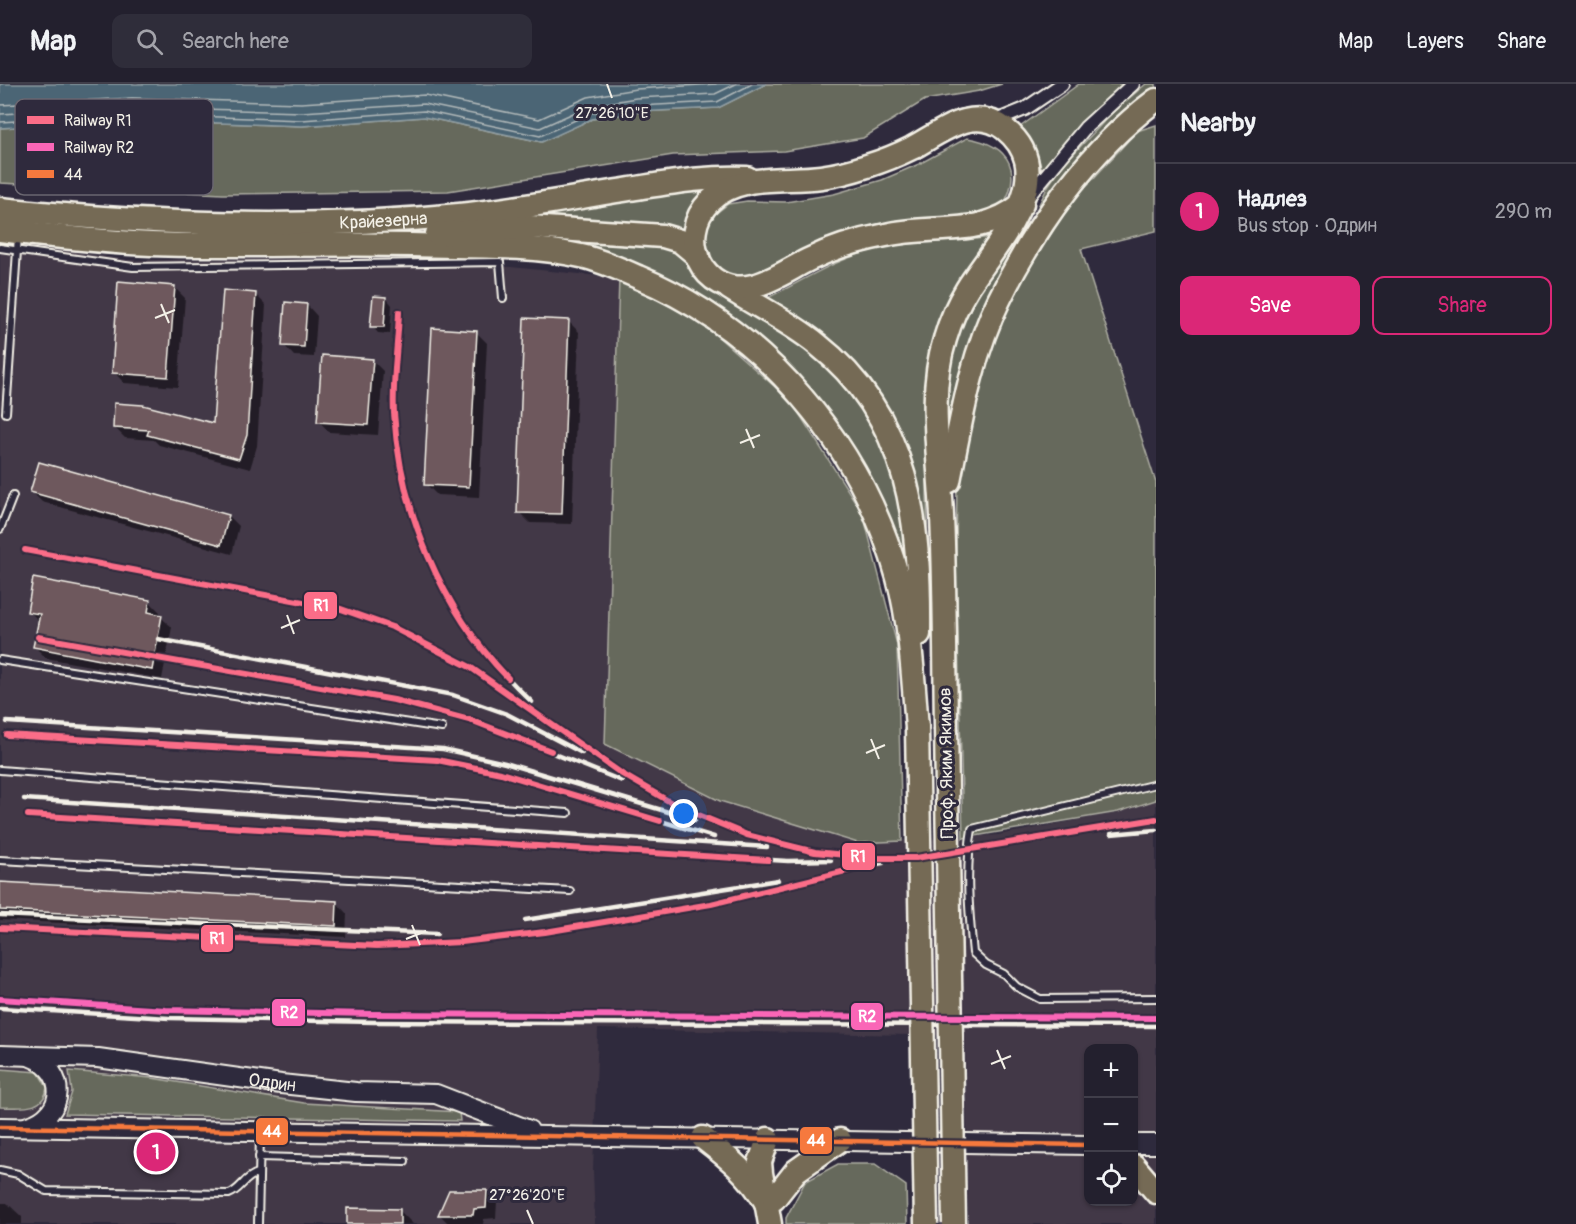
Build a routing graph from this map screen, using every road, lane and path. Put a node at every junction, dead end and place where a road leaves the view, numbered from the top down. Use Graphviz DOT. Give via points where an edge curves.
graph roads {
  1 [pos="1062,84"];
  2 [pos="1133,84"];
  3 [pos="1154,102"];
  4 [pos="993,122"];
  5 [pos="764,179"];
  6 [pos="1022,204"];
  7 [pos="0,209"];
  8 [pos="12,238"];
  9 [pos="346,244"];
  10 [pos="0,248"];
  11 [pos="698,256"];
  12 [pos="729,288"];
  13 [pos="503,298"];
  14 [pos="6,413"];
  15 [pos="13,496"];
  16 [pos="942,518"];
  17 [pos="0,529"];
  18 [pos="0,660"];
  19 [pos="442,728"];
  20 [pos="917,728"];
  21 [pos="0,770"];
  22 [pos="1156,784"];
  23 [pos="568,813"];
  24 [pos="0,860"];
  25 [pos="570,891"];
  26 [pos="1156,998"];
  27 [pos="0,1055"];
  28 [pos="26,1055"];
  29 [pos="0,1127"];
  30 [pos="23,1128"];
  31 [pos="260,1130"];
  32 [pos="541,1134"];
  33 [pos="703,1138"];
  34 [pos="768,1139"];
  35 [pos="840,1140"];
  36 [pos="1138,1144"];
  37 [pos="1156,1144"];
  38 [pos="1084,1145"];
  39 [pos="259,1157"];
  40 [pos="405,1161"];
  41 [pos="0,1170"];
  42 [pos="1138,1171"];
  43 [pos="258,1173"];
  44 [pos="1156,1192"];
  45 [pos="770,1211"];
  46 [pos="258,1224"];
  47 [pos="926,1224"];
  48 [pos="954,1224"];
  1 -- 4 [label="street" via="1025,110"];
  2 -- 6 [label="street" via="1085,128"];
  3 -- 16 [label="highway" via="1108,143 1067,190 998,301 962,416"];
  4 -- 5 [label="highway" via="960,121 896,155 841,173"];
  4 -- 6 [label="highway" via="1017,142 1026,161 1027,184"];
  5 -- 7 [label="highway, Крайезерна" via="706,178 493,211 327,224 131,219"];
  5 -- 11 [label="highway" via="721,193 710,202 694,231"];
  6 -- 12 [label="highway" via="1004,219 992,223 870,238 812,258 760,284"];
  6 -- 16 [label="highway" via="964,293 938,361"];
  8 -- 9 [label="highway" via="148,244"];
  8 -- 10 [label="lane"];
  8 -- 13 [label="lane" via="133,267 500,262"];
  8 -- 14 [label="lane"];
  9 -- 11 [label="highway" via="530,227 672,238"];
  9 -- 20 [label="highway" via="539,249 583,256 659,285 736,334 801,394 829,430 871,505 898,577 904,605"];
  11 -- 12 [label="highway" via="712,279"];
  12 -- 20 [label="highway" via="790,324 846,371 882,423 902,464 917,535"];
  15 -- 17 [label="lane"];
  16 -- 48 [label="highway, Проф. Яким Якимов, bridge"];
  18 -- 19 [label="lane"];
  20 -- 47 [label="highway, Проф. Яким Якимов, bridge"];
  21 -- 23 [label="lane"];
  22 -- 26 [label="lane" via="972,830 968,850 973,953 987,965 1040,999"];
  24 -- 25 [label="lane"];
  27 -- 28 [label="main road, Одрин"];
  28 -- 30 [label="main road" via="43,1062 55,1075 58,1093 53,1110 40,1123"];
  28 -- 32 [label="main road, Одрин" via="145,1063 356,1092 436,1094"];
  29 -- 30 [label="main road, Одрин"];
  30 -- 31 [label="main road, Одрин"];
  31 -- 32 [label="main road, Одрин"];
  31 -- 39 [label="lane"];
  32 -- 33 [label="main road, Одрин"];
  33 -- 34 [label="main road, Одрин"];
  33 -- 45 [label="highway" via="739,1165"];
  34 -- 35 [label="main road, Одрин"];
  34 -- 45 [label="highway" via="777,1164"];
  35 -- 38 [label="main road, Одрин"];
  35 -- 45 [label="highway" via="796,1171"];
  36 -- 37 [label="main road"];
  39 -- 40 [label="lane"];
  39 -- 43 [label="lane"];
  41 -- 43 [label="lane" via="18,1174 46,1191 229,1194"];
  42 -- 44 [label="highway"];
  43 -- 46 [label="lane"];
}
